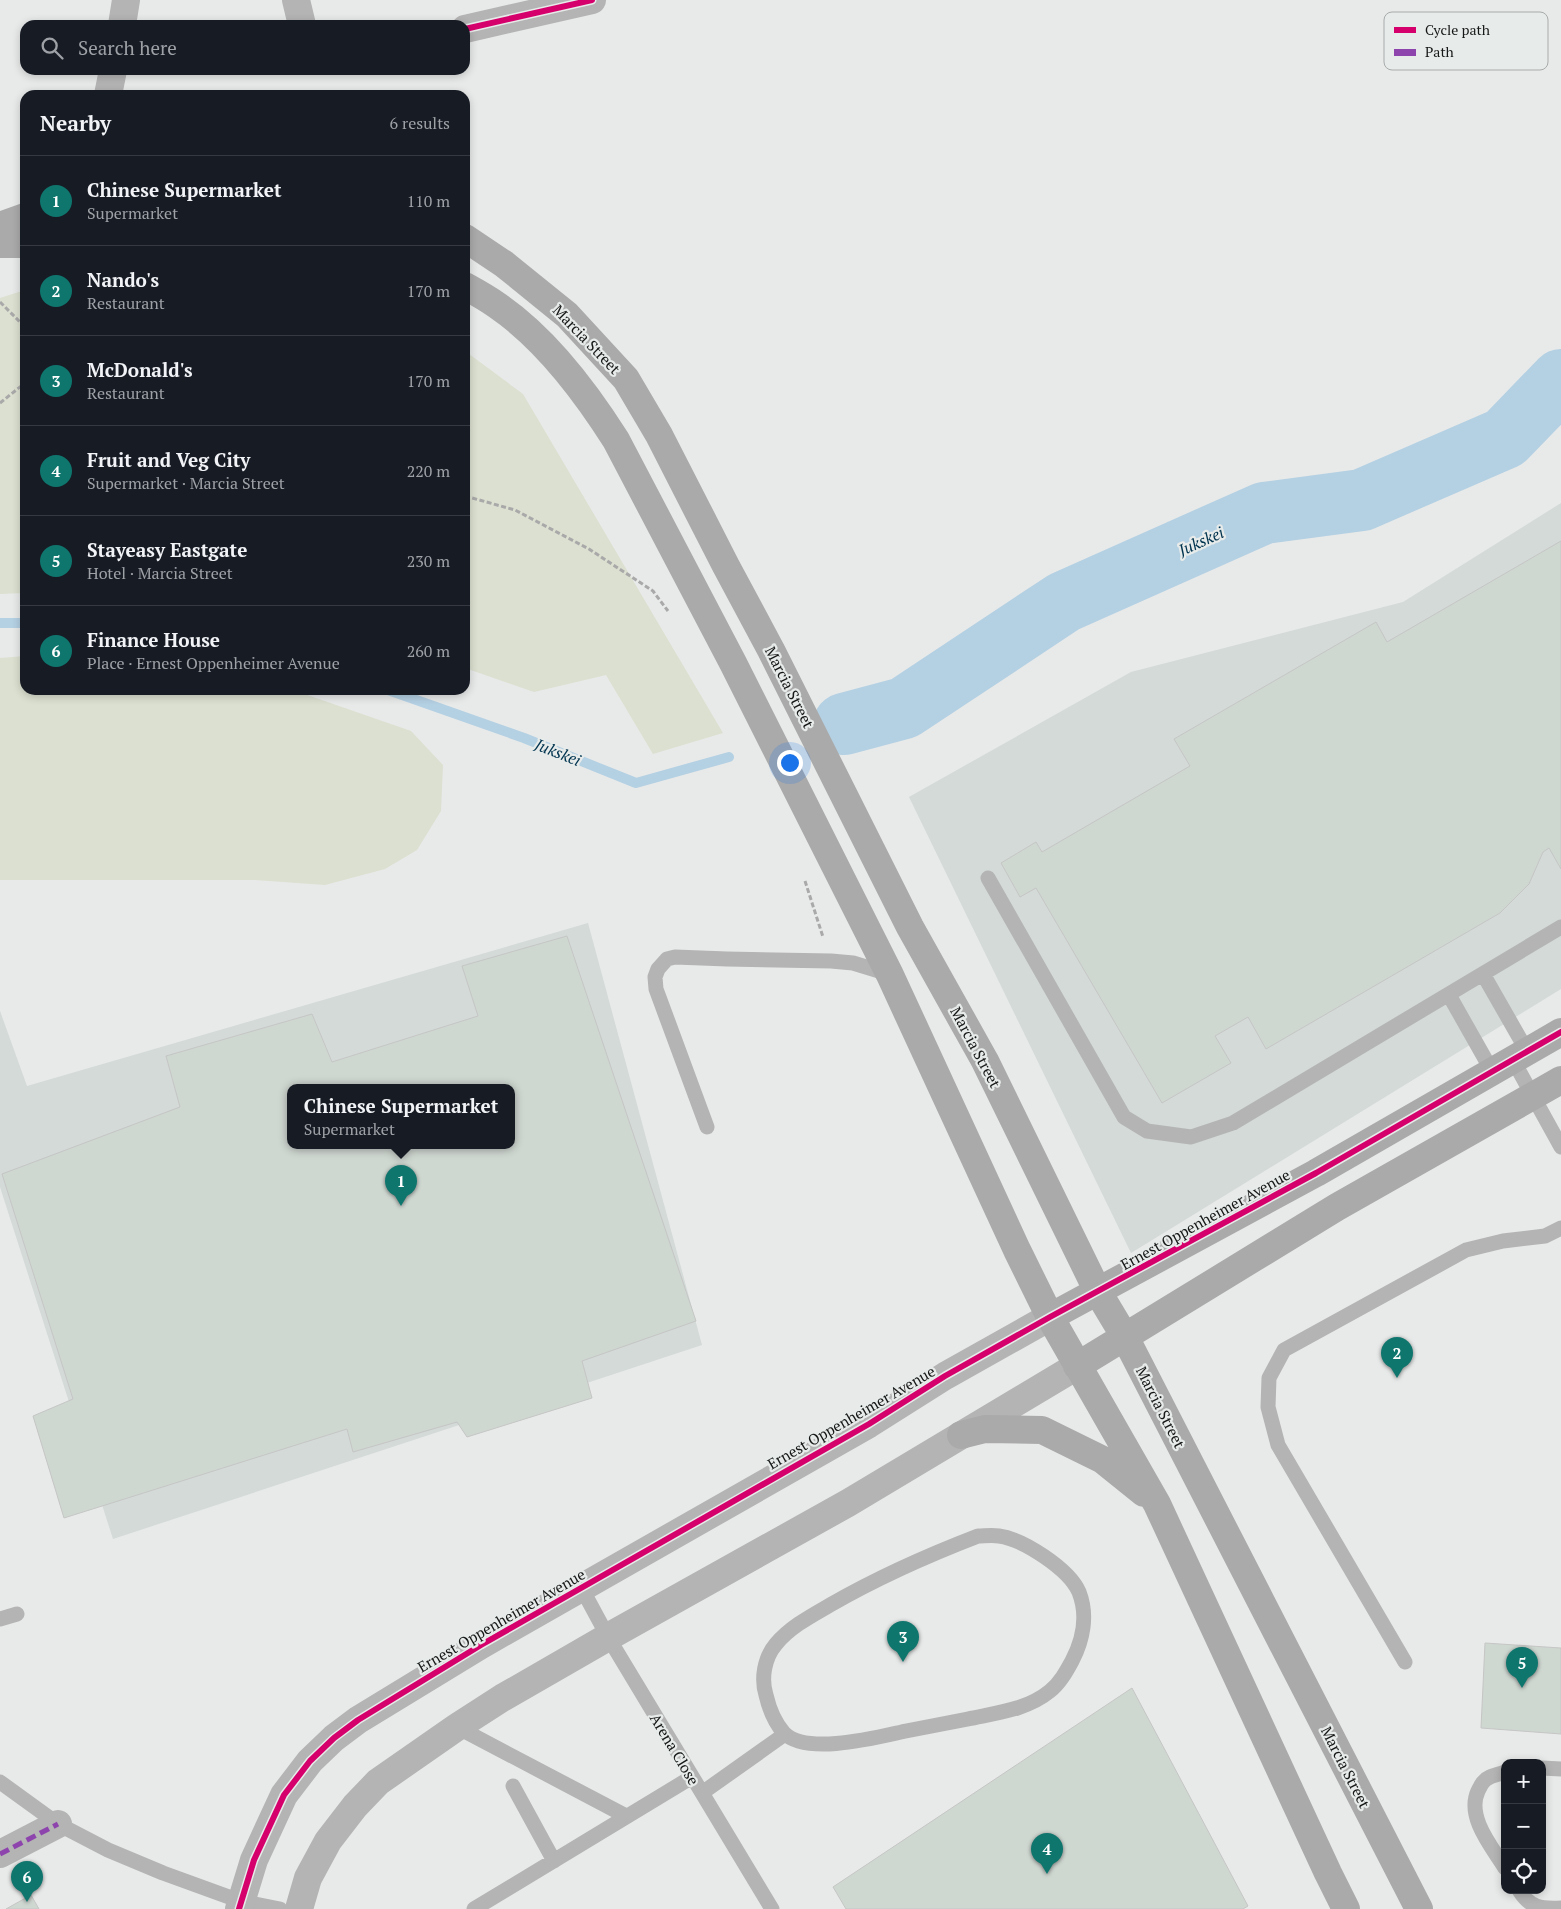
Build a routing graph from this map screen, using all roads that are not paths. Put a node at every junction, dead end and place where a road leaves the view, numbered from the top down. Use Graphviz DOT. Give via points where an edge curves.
graph roads {
  1 [pos="126,0"];
  2 [pos="296,0"];
  3 [pos="592,0"];
  4 [pos="123,20"];
  5 [pos="301,20"];
  6 [pos="470,28"];
  7 [pos="112,75"];
  8 [pos="109,90"];
  9 [pos="20,219"];
  10 [pos="0,226"];
  11 [pos="470,241"];
  12 [pos="0,244"];
  13 [pos="20,244"];
  14 [pos="470,289"];
  15 [pos="988,878"];
  16 [pos="1561,927"];
  17 [pos="1483,974"];
  18 [pos="890,975"];
  19 [pos="1450,994"];
  20 [pos="1561,1032"];
  21 [pos="1511,1061"];
  22 [pos="1561,1080"];
  23 [pos="1533,1096"];
  24 [pos="707,1127"];
  25 [pos="1561,1148"];
  26 [pos="1561,1228"];
  27 [pos="1098,1292"];
  28 [pos="1050,1317"];
  29 [pos="1125,1337"];
  30 [pos="1077,1366"];
  31 [pos="961,1435"];
  32 [pos="1157,1504"];
  33 [pos="581,1587"];
  34 [pos="17,1614"];
  35 [pos="0,1619"];
  36 [pos="608,1637"];
  37 [pos="1405,1662"];
  38 [pos="457,1727"];
  39 [pos="785,1734"];
  40 [pos="1546,1768"];
  41 [pos="1561,1769"];
  42 [pos="1501,1773"];
  43 [pos="692,1777"];
  44 [pos="0,1782"];
  45 [pos="513,1786"];
  46 [pos="702,1793"];
  47 [pos="626,1816"];
  48 [pos="58,1824"];
  49 [pos="0,1854"];
  50 [pos="554,1861"];
  51 [pos="1501,1862"];
  52 [pos="1521,1894"];
  53 [pos="240,1905"];
  54 [pos="1561,1908"];
  55 [pos="280,1909"];
  56 [pos="298,1909"];
  57 [pos="474,1909"];
  58 [pos="772,1909"];
  59 [pos="1346,1909"];
  60 [pos="1419,1909"];
  1 -- 4 [label="street"];
  2 -- 5 [label="street"];
  3 -- 6 [label="street"];
  7 -- 8 [label="street"];
  9 -- 10 [label="main road"];
  11 -- 27 [label="main road, Marcia Street" via="504,264 567,315 626,379 659,435 771,650 910,927 985,1061"];
  12 -- 13 [label="main road"];
  14 -- 18 [label="main road" via="499,306 544,345 595,406 616,440"];
  15 -- 19 [label="lane" via="1124,1117 1147,1131 1190,1137 1233,1123"];
  16 -- 17 [label="lane"];
  17 -- 19 [label="lane"];
  17 -- 21 [label="lane"];
  18 -- 24 [label="lane" via="853,963 831,961 675,957 662,964 655,977 656,989"];
  18 -- 28 [label="main road"];
  19 -- 21 [label="lane"];
  20 -- 21 [label="main road, Ernest Oppenheimer Avenue"];
  21 -- 23 [label="lane"];
  21 -- 27 [label="main road, Ernest Oppenheimer Avenue" via="1316,1173"];
  22 -- 23 [label="main road"];
  23 -- 25 [label="lane"];
  23 -- 29 [label="main road" via="1337,1207"];
  26 -- 37 [label="lane" via="1545,1236 1466,1250 1284,1350 1269,1378 1268,1408 1278,1445"];
  27 -- 28 [label="main road, Ernest Oppenheimer Avenue"];
  27 -- 29 [label="main road, Marcia Street"];
  28 -- 30 [label="main road"];
  28 -- 33 [label="street, Ernest Oppenheimer Avenue"];
  29 -- 30 [label="main road"];
  29 -- 60 [label="main road, Marcia Street"];
  30 -- 31 [label="street"];
  30 -- 32 [label="main road"];
  31 -- 32 [label="main road" via="984,1429 1042,1430 1103,1460"];
  31 -- 36 [label="street" via="848,1503"];
  32 -- 59 [label="main road"];
  33 -- 36 [label="lane, Arena Close"];
  33 -- 53 [label="street, Ernest Oppenheimer Avenue" via="391,1698 334,1738 310,1761 284,1795 254,1860"];
  34 -- 35 [label="lane"];
  36 -- 38 [label="street"];
  36 -- 43 [label="lane, Arena Close"];
  38 -- 47 [label="lane"];
  38 -- 56 [label="street" via="378,1782 354,1806 328,1841 308,1878"];
  39 -- 39 [label="lane" via="769,1708 764,1690 764,1673 776,1643 802,1621 907,1564 978,1536 999,1536 1024,1544 1043,1555 1066,1575 1078,1592 1084,1630 1079,1648 1066,1674 1052,1690 1032,1704 848,1743 803,1742"];
  39 -- 46 [label="lane"];
  40 -- 41 [label="lane"];
  42 -- 51 [label="lane" via="1482,1782 1474,1809"];
  43 -- 46 [label="lane, Arena Close"];
  43 -- 47 [label="lane"];
  44 -- 48 [label="lane"];
  45 -- 50 [label="lane"];
  46 -- 58 [label="lane, Arena Close"];
  47 -- 50 [label="lane"];
  48 -- 49 [label="street"];
  48 -- 53 [label="lane" via="108,1850"];
  50 -- 57 [label="lane"];
  52 -- 54 [label="lane" via="1538,1908"];
  53 -- 55 [label="lane"];
}
